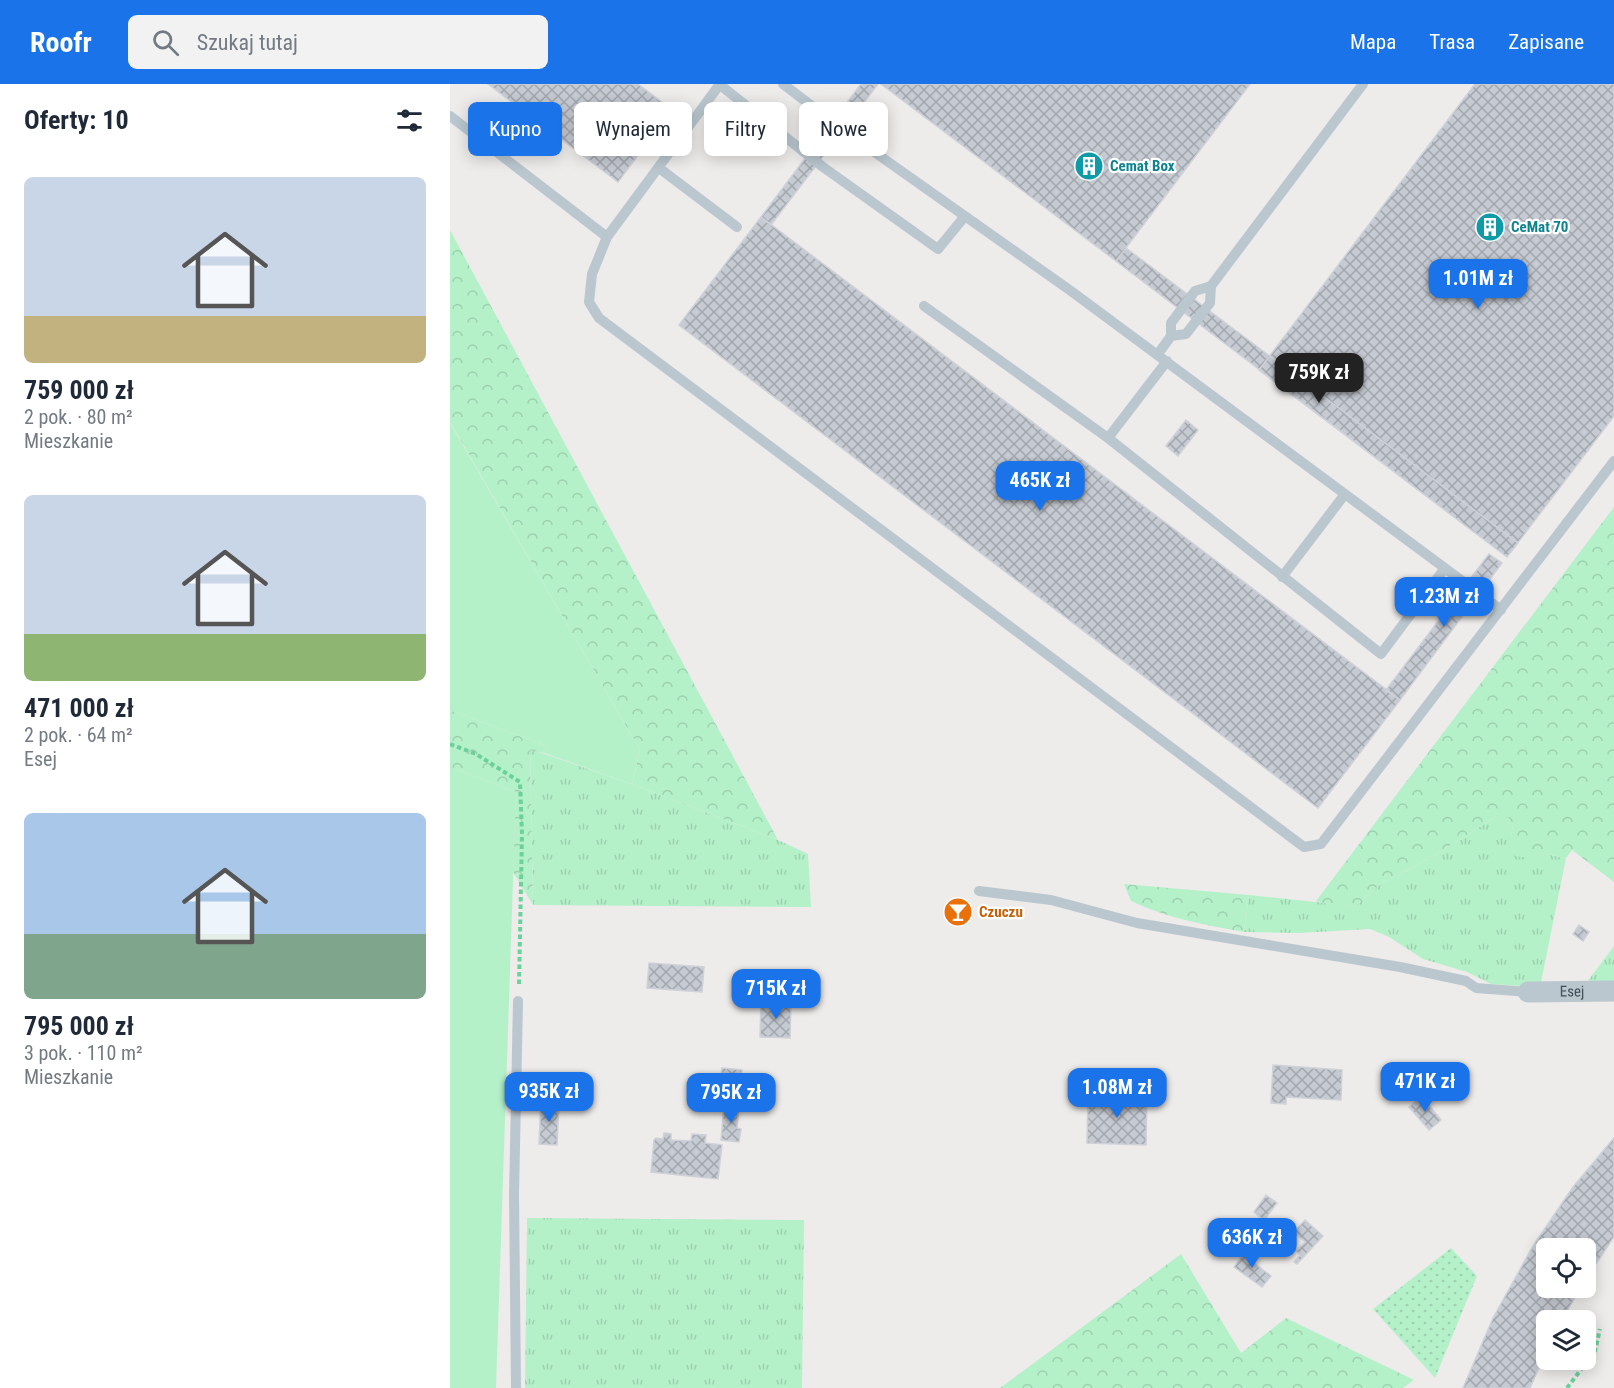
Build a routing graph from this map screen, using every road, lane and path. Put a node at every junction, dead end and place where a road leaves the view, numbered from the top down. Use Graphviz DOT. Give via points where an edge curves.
graph roads {
  1 [pos="720,84"];
  2 [pos="783,84"];
  3 [pos="1363,84"];
  4 [pos="450,116"];
  5 [pos="659,168"];
  6 [pos="965,216"];
  7 [pos="737,227"];
  8 [pos="606,237"];
  9 [pos="1211,286"];
  10 [pos="924,306"];
  11 [pos="1171,336"];
  12 [pos="1162,358"];
  13 [pos="1108,438"];
  14 [pos="1614,461"];
  15 [pos="1345,494"];
  16 [pos="1445,568"];
  17 [pos="1282,577"];
  18 [pos="1466,583"];
  19 [pos="1480,594"];
  20 [pos="1501,610"];
  21 [pos="450,744"];
  22 [pos="979,891"];
  23 [pos="1614,991"];
  24 [pos="1528,992"];
  25 [pos="518,1001"];
  26 [pos="1600,1329"];
  27 [pos="516,1388"];
  28 [pos="1567,1388"];
  1 -- 5 [label="lane"];
  1 -- 6 [label="lane" via="823,167 938,249"];
  2 -- 6 [label="lane"];
  3 -- 9 [label="lane"];
  4 -- 8 [label="lane"];
  5 -- 7 [label="lane"];
  5 -- 8 [label="lane"];
  6 -- 12 [label="lane"];
  8 -- 20 [label="lane" via="592,274 588,303 599,318 1304,846 1321,844"];
  9 -- 11 [label="lane" via="1195,291 1171,323"];
  9 -- 11 [label="lane" via="1210,303 1186,334"];
  10 -- 13 [label="lane"];
  11 -- 12 [label="lane"];
  12 -- 13 [label="lane"];
  12 -- 15 [label="lane"];
  13 -- 17 [label="lane"];
  14 -- 20 [label="lane"];
  15 -- 16 [label="lane"];
  15 -- 17 [label="lane"];
  16 -- 17 [label="lane" via="1381,654"];
  16 -- 18 [label="lane"];
  19 -- 20 [label="lane"];
  21 -- 25 [label="path" via="476,753 520,782"];
  22 -- 24 [label="lane" via="1051,900 1137,923 1400,967 1466,981 1476,988"];
  23 -- 24 [label="street, Esej"];
  25 -- 27 [label="lane"];
  26 -- 28 [label="path" via="1595,1351"];
}
